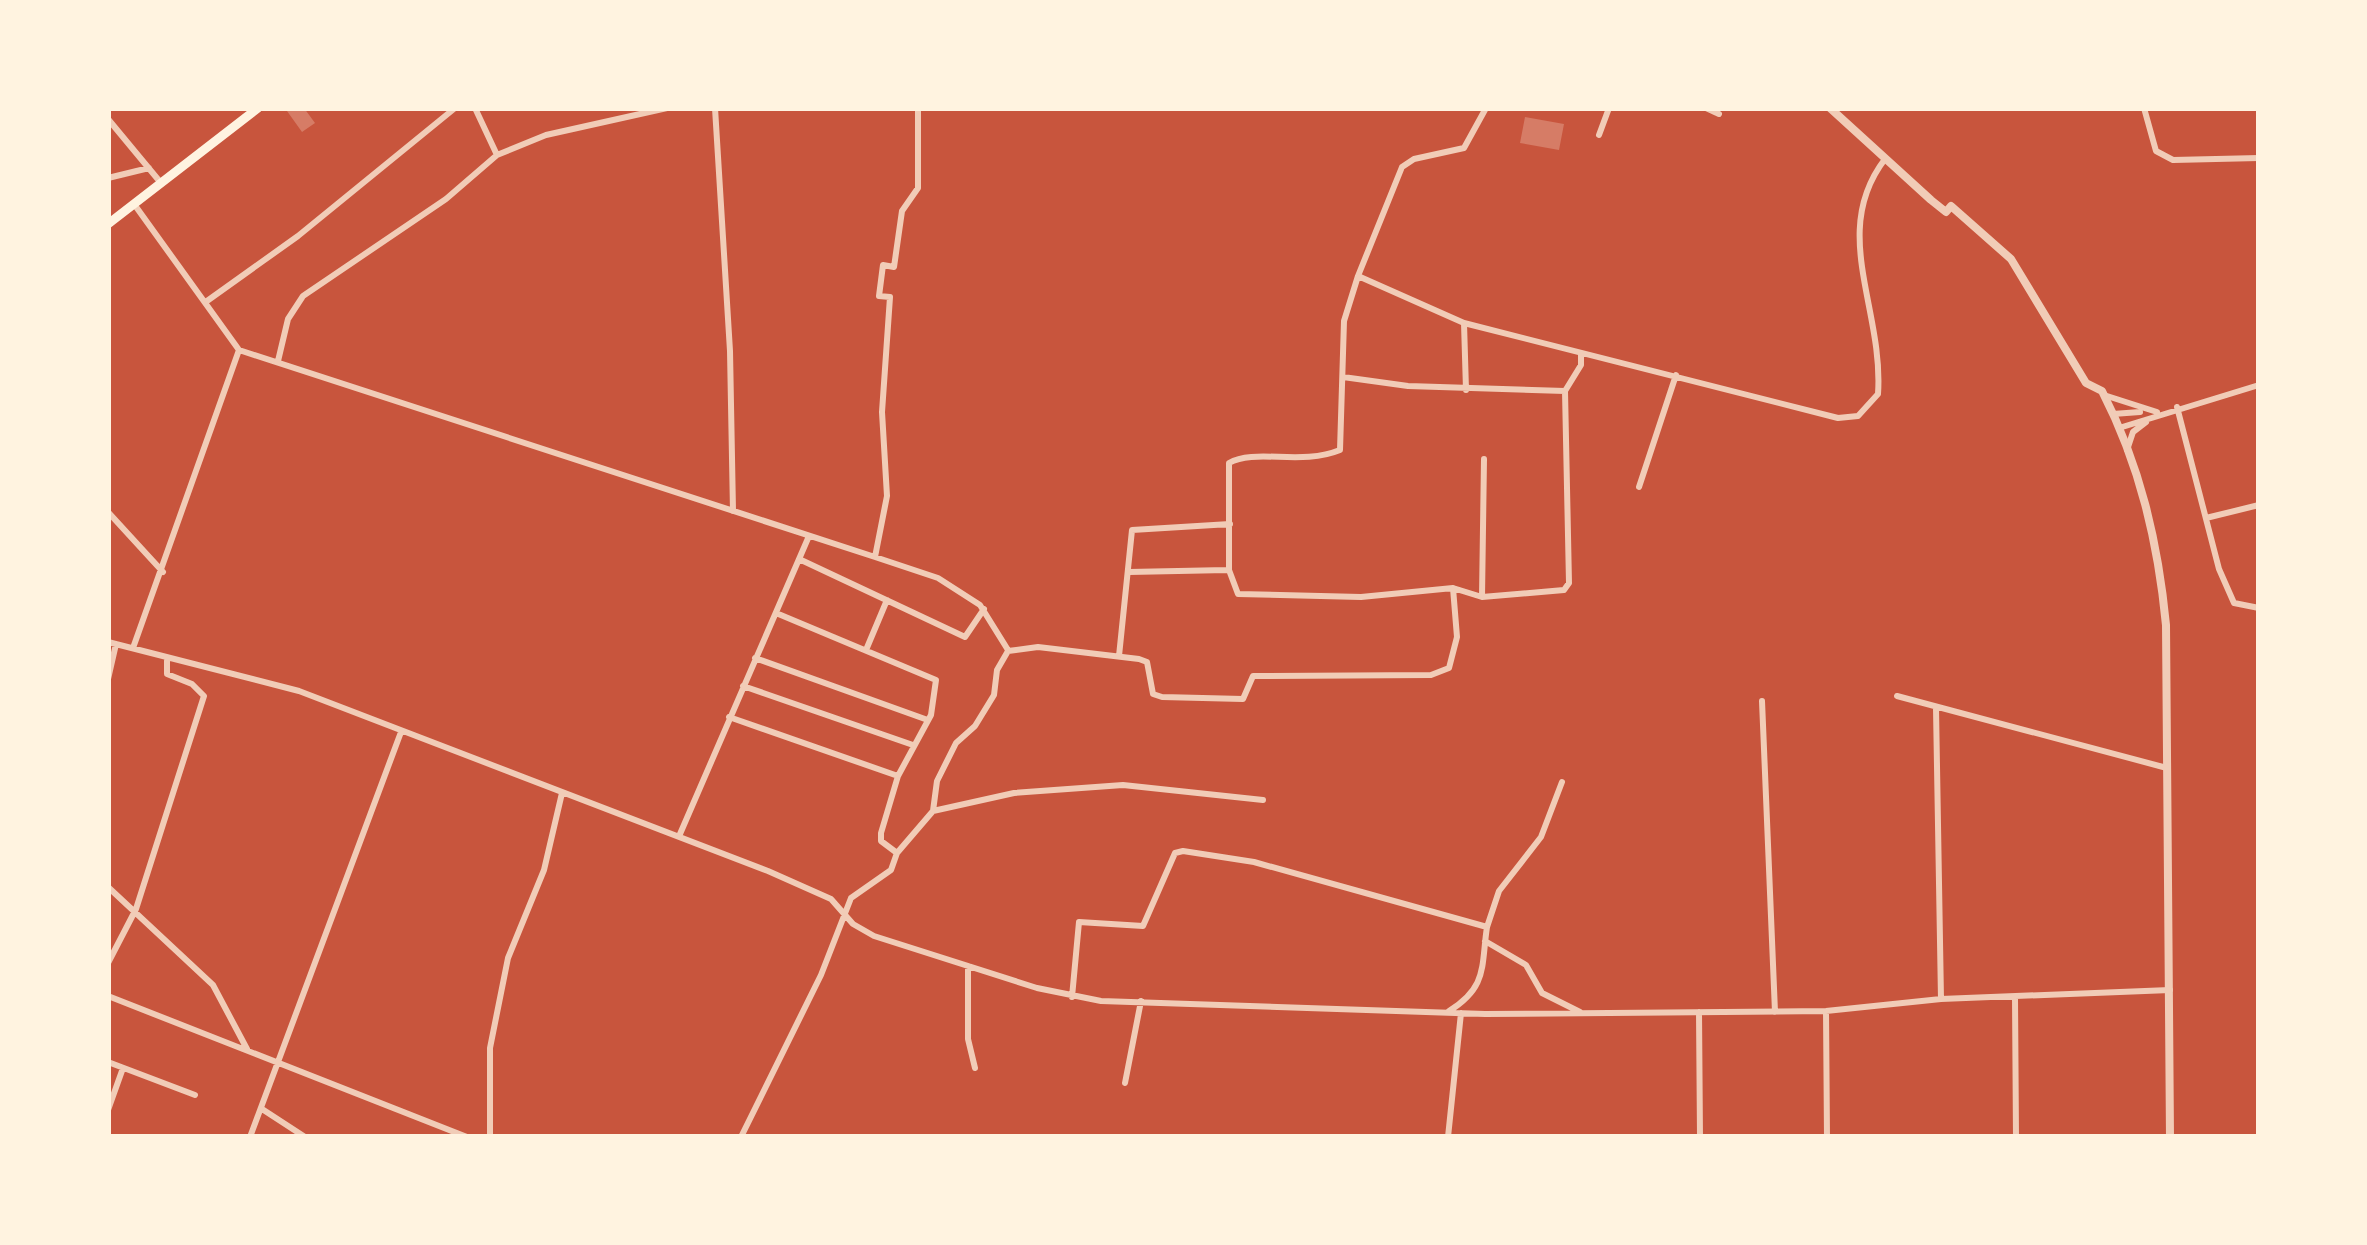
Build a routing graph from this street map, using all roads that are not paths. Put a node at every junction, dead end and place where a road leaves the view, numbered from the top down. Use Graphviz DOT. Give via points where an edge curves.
graph roads {
  1 [pos="258,108"];
  2 [pos="455,108"];
  3 [pos="475,108"];
  4 [pos="667,108"];
  5 [pos="716,108"];
  6 [pos="918,108"];
  7 [pos="1486,108"];
  8 [pos="1609,108"];
  9 [pos="1706,108"];
  10 [pos="1830,108"];
  11 [pos="2144,108"];
  12 [pos="1719,114"];
  13 [pos="108,119"];
  14 [pos="1599,135"];
  15 [pos="497,155"];
  16 [pos="2259,158"];
  17 [pos="1886,159"];
  18 [pos="149,168"];
  19 [pos="108,178"];
  20 [pos="161,183"];
  21 [pos="134,203"];
  22 [pos="108,224"];
  23 [pos="1358,276"];
  24 [pos="207,301"];
  25 [pos="1464,323"];
  26 [pos="239,350"];
  27 [pos="1581,353"];
  28 [pos="277,362"];
  29 [pos="1676,375"];
  30 [pos="1343,377"];
  31 [pos="2259,385"];
  32 [pos="1466,390"];
  33 [pos="1565,391"];
  34 [pos="2103,394"];
  35 [pos="2173,408"];
  36 [pos="2157,413"];
  37 [pos="2113,414"];
  38 [pos="2119,428"];
  39 [pos="2127,450"];
  40 [pos="1484,460"];
  41 [pos="1639,487"];
  42 [pos="2259,505"];
  43 [pos="733,511"];
  44 [pos="108,512"];
  45 [pos="2206,518"];
  46 [pos="1230,524"];
  47 [pos="809,536"];
  48 [pos="875,557"];
  49 [pos="799,559"];
  50 [pos="1228,570"];
  51 [pos="164,572"];
  52 [pos="1129,572"];
  53 [pos="1453,588"];
  54 [pos="1482,598"];
  55 [pos="887,600"];
  56 [pos="2259,608"];
  57 [pos="984,609"];
  58 [pos="776,613"];
  59 [pos="112,643"];
  60 [pos="133,648"];
  61 [pos="866,650"];
  62 [pos="1008,651"];
  63 [pos="1119,656"];
  64 [pos="755,658"];
  65 [pos="167,661"];
  66 [pos="108,679"];
  67 [pos="743,686"];
  68 [pos="1897,696"];
  69 [pos="1762,701"];
  70 [pos="1936,708"];
  71 [pos="729,717"];
  72 [pos="926,719"];
  73 [pos="401,731"];
  74 [pos="913,745"];
  75 [pos="2167,768"];
  76 [pos="898,776"];
  77 [pos="1562,782"];
  78 [pos="562,794"];
  79 [pos="1263,800"];
  80 [pos="933,811"];
  81 [pos="680,834"];
  82 [pos="897,853"];
  83 [pos="108,887"];
  84 [pos="136,909"];
  85 [pos="848,917"];
  86 [pos="1487,927"];
  87 [pos="1485,941"];
  88 [pos="108,963"];
  89 [pos="968,966"];
  90 [pos="2170,990"];
  91 [pos="108,996"];
  92 [pos="1072,997"];
  93 [pos="2015,997"];
  94 [pos="1941,999"];
  95 [pos="1141,1001"];
  96 [pos="1826,1011"];
  97 [pos="1446,1012"];
  98 [pos="1699,1012"];
  99 [pos="1775,1012"];
  100 [pos="1461,1013"];
  101 [pos="1582,1013"];
  102 [pos="247,1049"];
  103 [pos="108,1062"];
  104 [pos="279,1063"];
  105 [pos="124,1068"];
  106 [pos="975,1068"];
  107 [pos="1125,1083"];
  108 [pos="195,1095"];
  109 [pos="262,1109"];
  110 [pos="108,1110"];
  111 [pos="440,1123"];
  112 [pos="250,1137"];
  113 [pos="305,1137"];
  114 [pos="434,1137"];
  115 [pos="467,1137"];
  116 [pos="490,1137"];
  117 [pos="741,1137"];
  118 [pos="1448,1137"];
  119 [pos="1700,1137"];
  120 [pos="1827,1137"];
  121 [pos="2016,1137"];
  122 [pos="2170,1137"];
  1 -- 20 [label="highway"];
  2 -- 24 [label="street"];
  3 -- 15 [label="street"];
  4 -- 15 [label="street" via="546,135"];
  5 -- 43 [label="street"];
  6 -- 48 [label="street" via="918,188 902,211 894,267 883,266 879,296 890,297 882,412 887,496"];
  7 -- 23 [label="street" via="1464,148 1402,167"];
  8 -- 14 [label="street"];
  9 -- 12 [label="street"];
  10 -- 17 [label="street"];
  11 -- 16 [label="street" via="2156,151 2173,160"];
  13 -- 18 [label="street"];
  15 -- 28 [label="street" via="303,296"];
  17 -- 29 [label="street" via="1862,194 1856,226 1875,320 1879,390 1869,409 1838,418"];
  17 -- 34 [label="street" via="2011,259 2086,382"];
  18 -- 19 [label="street"];
  18 -- 20 [label="street"];
  20 -- 21 [label="highway"];
  21 -- 22 [label="highway"];
  21 -- 24 [label="street"];
  23 -- 25 [label="street"];
  23 -- 30 [label="street" via="1345,314"];
  24 -- 26 [label="street"];
  25 -- 27 [label="street"];
  25 -- 32 [label="street"];
  26 -- 28 [label="street"];
  26 -- 51 [label="street"];
  27 -- 29 [label="street"];
  27 -- 33 [label="street"];
  28 -- 43 [label="street"];
  29 -- 41 [label="street"];
  30 -- 32 [label="street"];
  30 -- 46 [label="street" via="1340,450 1229,463"];
  31 -- 35 [label="street"];
  32 -- 33 [label="street"];
  33 -- 54 [label="street" via="1568,586"];
  34 -- 36 [label="street"];
  34 -- 37 [label="street"];
  35 -- 36 [label="street"];
  35 -- 45 [label="street"];
  36 -- 37 [label="street"];
  36 -- 38 [label="street"];
  36 -- 39 [label="street" via="2133,432"];
  37 -- 38 [label="street"];
  38 -- 39 [label="street"];
  39 -- 75 [label="street" via="2152,520 2162,584"];
  40 -- 54 [label="street"];
  42 -- 45 [label="street"];
  43 -- 47 [label="street"];
  44 -- 51 [label="street"];
  45 -- 56 [label="street" via="2234,602"];
  46 -- 50 [label="street"];
  46 -- 52 [label="street" via="1132,530"];
  47 -- 48 [label="street"];
  47 -- 49 [label="street"];
  48 -- 57 [label="street" via="938,578"];
  49 -- 55 [label="street"];
  49 -- 58 [label="street"];
  50 -- 52 [label="street"];
  50 -- 53 [label="street" via="1234,591 1245,597"];
  51 -- 60 [label="street"];
  52 -- 63 [label="street"];
  53 -- 54 [label="street"];
  53 -- 63 [label="street" via="1457,637 1449,668 1431,675 1253,676 1245,698 1162,697 1153,694 1147,662"];
  55 -- 57 [label="street" via="965,637"];
  55 -- 61 [label="street"];
  57 -- 62 [label="street"];
  58 -- 61 [label="street"];
  58 -- 64 [label="street"];
  59 -- 60 [label="street"];
  59 -- 66 [label="street"];
  60 -- 65 [label="street"];
  61 -- 72 [label="street" via="936,680"];
  62 -- 63 [label="street"];
  62 -- 80 [label="street" via="994,695 937,781"];
  64 -- 67 [label="street"];
  64 -- 72 [label="street"];
  65 -- 73 [label="street" via="240,672"];
  65 -- 84 [label="street" via="167,674 204,696"];
  67 -- 71 [label="street"];
  67 -- 74 [label="street"];
  68 -- 70 [label="street"];
  69 -- 99 [label="street"];
  70 -- 75 [label="street"];
  70 -- 94 [label="street"];
  71 -- 76 [label="street"];
  71 -- 81 [label="street"];
  72 -- 74 [label="street"];
  73 -- 78 [label="street"];
  73 -- 104 [label="street"];
  74 -- 76 [label="street"];
  75 -- 90 [label="street"];
  76 -- 82 [label="street" via="880,837"];
  77 -- 86 [label="street" via="1541,837 1499,891"];
  78 -- 81 [label="street"];
  78 -- 116 [label="street" via="544,870 508,958 490,1048"];
  79 -- 80 [label="street" via="1124,785"];
  80 -- 82 [label="street"];
  81 -- 85 [label="street" via="831,899"];
  82 -- 85 [label="street" via="881,880 851,898"];
  83 -- 84 [label="street"];
  84 -- 88 [label="street"];
  84 -- 102 [label="street" via="213,986"];
  85 -- 89 [label="street" via="874,936"];
  85 -- 117 [label="street"];
  86 -- 87 [label="street"];
  86 -- 92 [label="street" via="1254,862 1183,851 1143,926 1079,922"];
  87 -- 97 [label="street" via="1484,975"];
  87 -- 101 [label="street" via="1526,965 1542,993"];
  89 -- 92 [label="street"];
  89 -- 106 [label="street"];
  90 -- 93 [label="street"];
  90 -- 122 [label="street"];
  91 -- 102 [label="street"];
  92 -- 95 [label="street"];
  93 -- 94 [label="street"];
  93 -- 121 [label="street"];
  94 -- 96 [label="street"];
  95 -- 97 [label="street"];
  95 -- 107 [label="street"];
  96 -- 99 [label="street"];
  96 -- 120 [label="street"];
  97 -- 100 [label="street"];
  98 -- 99 [label="street"];
  98 -- 101 [label="street"];
  98 -- 119 [label="street"];
  100 -- 101 [label="street"];
  100 -- 118 [label="street"];
  102 -- 104 [label="street"];
  103 -- 105 [label="street"];
  104 -- 109 [label="street"];
  104 -- 111 [label="street"];
  105 -- 108 [label="street"];
  105 -- 110 [label="street"];
  109 -- 112 [label="street"];
  109 -- 113 [label="street"];
  111 -- 114 [label="street"];
  111 -- 115 [label="street"];
}
